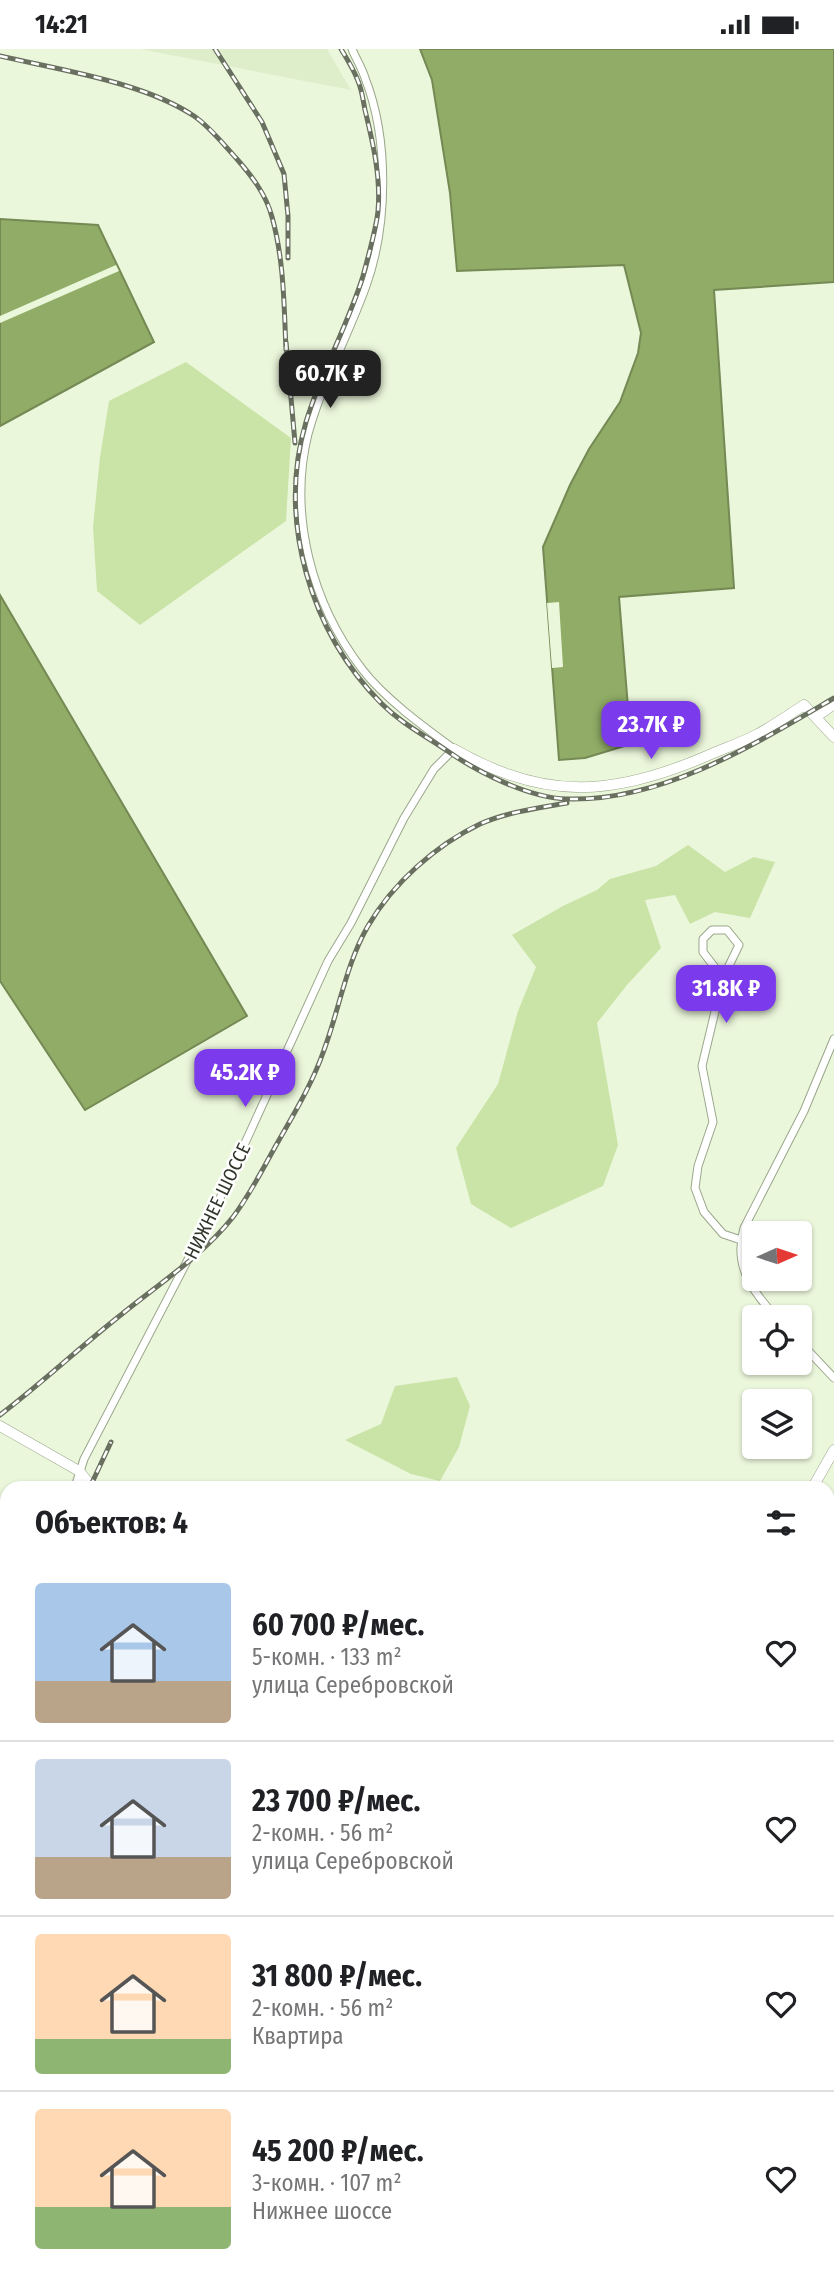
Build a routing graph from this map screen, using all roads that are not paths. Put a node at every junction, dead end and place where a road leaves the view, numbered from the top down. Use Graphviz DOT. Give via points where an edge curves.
graph roads {
  1 [pos="352,49"];
  2 [pos="834,704"];
  3 [pos="816,717"];
  4 [pos="834,737"];
  5 [pos="454,749"];
  6 [pos="723,978"];
  7 [pos="834,1039"];
  8 [pos="741,1241"];
  9 [pos="765,1305"];
  10 [pos="812,1355"];
  11 [pos="834,1378"];
  12 [pos="0,1426"];
  13 [pos="834,1450"];
  14 [pos="79,1471"];
  15 [pos="76,1481"];
  16 [pos="87,1481"];
  17 [pos="816,1481"];
  1 -- 5 [label="street" via="366,78 378,128 382,212 366,285 308,437 301,488 303,529 323,602 363,671"];
  2 -- 3 [label="street"];
  3 -- 4 [label="street"];
  3 -- 5 [label="street" via="804,705 757,735 691,763 635,782 598,788 527,782"];
  5 -- 14 [label="street, НИЖНЕЕ ШОССЕ" via="434,769 404,818 328,961 225,1188"];
  6 -- 6 [label="street" via="739,945 727,930 712,930 703,939 703,952"];
  6 -- 8 [label="street" via="702,1066 713,1122 695,1188 704,1212 723,1234"];
  7 -- 8 [label="street"];
  8 -- 9 [label="street" via="746,1276"];
  10 -- 11 [label="street"];
  12 -- 14 [label="street"];
  13 -- 17 [label="street"];
  14 -- 15 [label="street, НИЖНЕЕ ШОССЕ"];
  14 -- 16 [label="street"];
}
